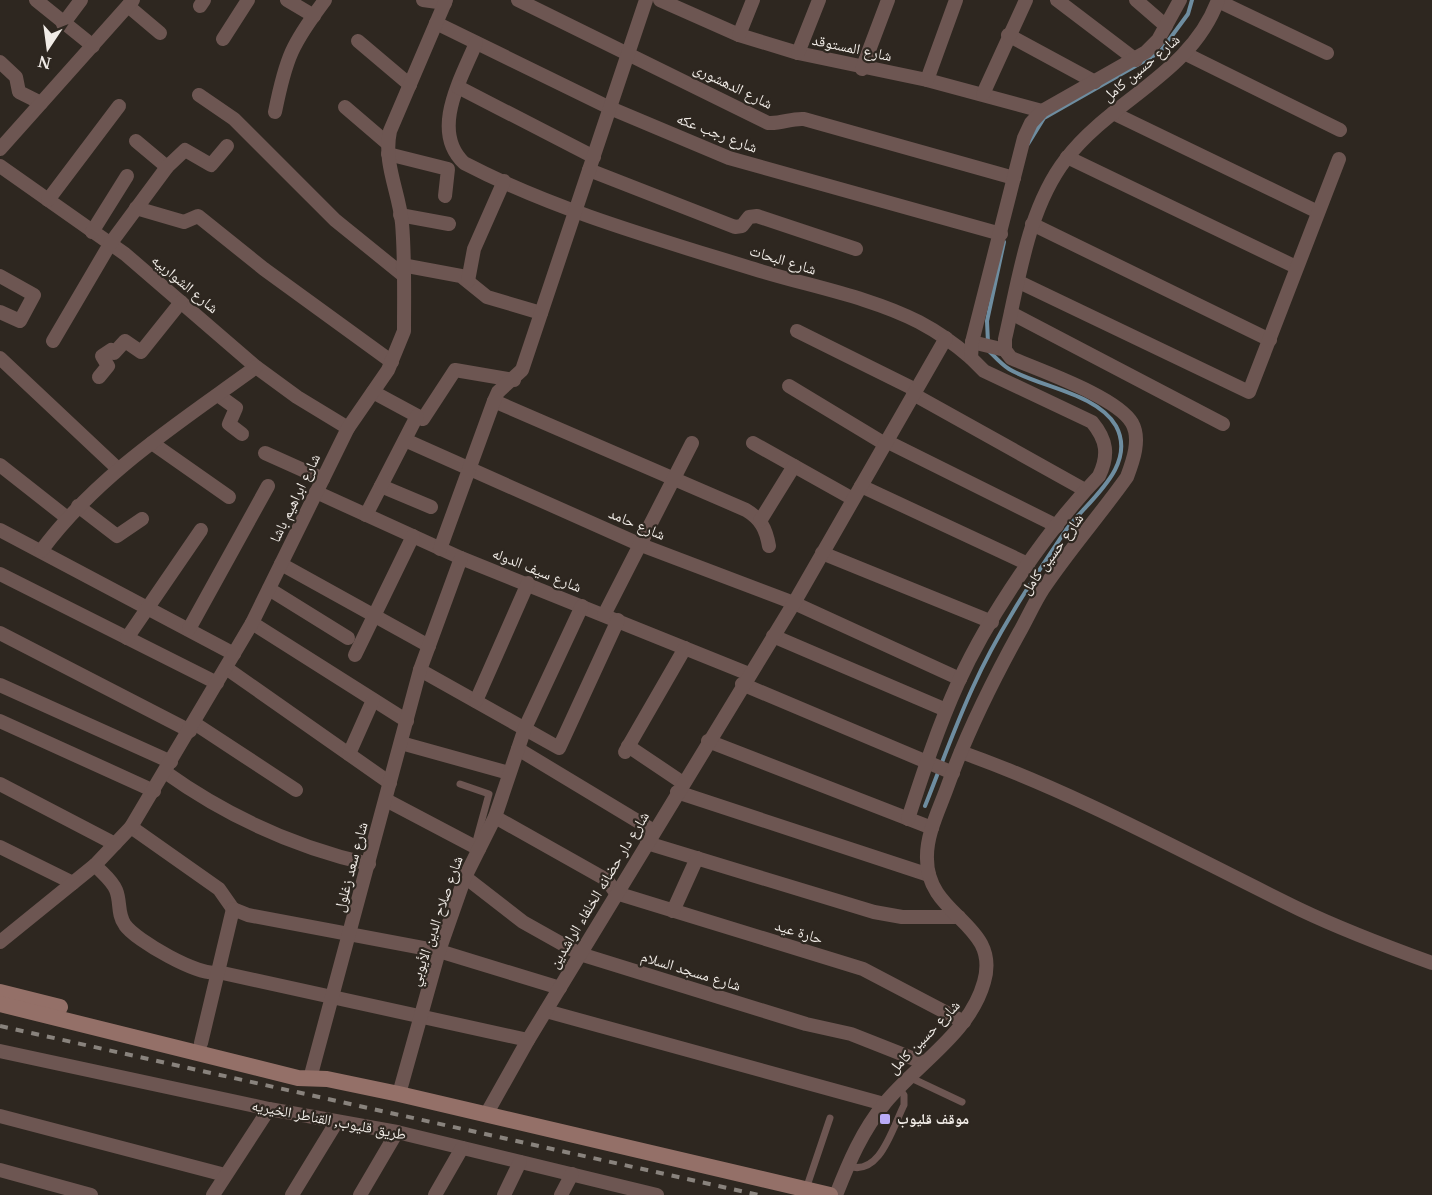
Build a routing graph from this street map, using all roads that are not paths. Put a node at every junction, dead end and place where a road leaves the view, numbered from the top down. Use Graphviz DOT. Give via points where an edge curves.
graph roads {
  1 [pos="36,0"];
  2 [pos="81,0"];
  3 [pos="248,0"];
  4 [pos="287,0"];
  5 [pos="325,0"];
  6 [pos="423,0"];
  7 [pos="518,0"];
  8 [pos="646,0"];
  9 [pos="660,0"];
  10 [pos="753,0"];
  11 [pos="819,0"];
  12 [pos="888,0"];
  13 [pos="956,0"];
  14 [pos="1026,0"];
  15 [pos="1057,0"];
  16 [pos="1136,0"];
  17 [pos="1180,0"];
  18 [pos="1218,1"];
  19 [pos="445,2"];
  20 [pos="131,3"];
  21 [pos="682,5"];
  22 [pos="314,16"];
  23 [pos="436,23"];
  24 [pos="63,24"];
  25 [pos="1166,26"];
  26 [pos="160,33"];
  27 [pos="739,35"];
  28 [pos="1008,35"];
  29 [pos="223,39"];
  30 [pos="358,42"];
  31 [pos="476,43"];
  32 [pos="93,46"];
  33 [pos="798,53"];
  34 [pos="1326,53"];
  35 [pos="628,54"];
  36 [pos="1186,54"];
  37 [pos="1136,60"];
  38 [pos="0,62"];
  39 [pos="862,69"];
  40 [pos="927,80"];
  41 [pos="1095,82"];
  42 [pos="410,85"];
  43 [pos="458,87"];
  44 [pos="983,94"];
  45 [pos="199,95"];
  46 [pos="41,103"];
  47 [pos="119,106"];
  48 [pos="345,107"];
  49 [pos="610,108"];
  50 [pos="275,111"];
  51 [pos="1042,111"];
  52 [pos="1113,113"];
  53 [pos="1340,130"];
  54 [pos="136,141"];
  55 [pos="227,146"];
  56 [pos="0,148"];
  57 [pos="388,148"];
  58 [pos="1067,157"];
  59 [pos="1339,159"];
  60 [pos="592,164"];
  61 [pos="0,166"];
  62 [pos="167,166"];
  63 [pos="127,176"];
  64 [pos="1014,178"];
  65 [pos="504,181"];
  66 [pos="446,196"];
  67 [pos="48,200"];
  68 [pos="136,208"];
  69 [pos="576,211"];
  70 [pos="1318,212"];
  71 [pos="400,215"];
  72 [pos="450,224"];
  73 [pos="1032,224"];
  74 [pos="92,232"];
  75 [pos="1001,234"];
  76 [pos="110,244"];
  77 [pos="856,249"];
  78 [pos="1296,267"];
  79 [pos="402,270"];
  80 [pos="0,276"];
  81 [pos="468,281"];
  82 [pos="1020,282"];
  83 [pos="181,302"];
  84 [pos="0,312"];
  85 [pos="541,313"];
  86 [pos="1011,313"];
  87 [pos="797,332"];
  88 [pos="946,338"];
  89 [pos="1270,340"];
  90 [pos="53,341"];
  91 [pos="972,342"];
  92 [pos="1005,350"];
  93 [pos="971,357"];
  94 [pos="0,358"];
  95 [pos="392,362"];
  96 [pos="256,367"];
  97 [pos="99,377"];
  98 [pos="514,380"];
  99 [pos="789,386"];
  100 [pos="373,392"];
  101 [pos="914,392"];
  102 [pos="218,395"];
  103 [pos="494,401"];
  104 [pos="417,416"];
  105 [pos="1223,424"];
  106 [pos="348,428"];
  107 [pos="242,434"];
  108 [pos="405,440"];
  109 [pos="886,442"];
  110 [pos="152,443"];
  111 [pos="692,443"];
  112 [pos="753,443"];
  113 [pos="265,453"];
  114 [pos="0,465"];
  115 [pos="794,466"];
  116 [pos="470,467"];
  117 [pos="117,468"];
  118 [pos="322,479"];
  119 [pos="674,479"];
  120 [pos="268,486"];
  121 [pos="381,486"];
  122 [pos="861,486"];
  123 [pos="1085,490"];
  124 [pos="316,492"];
  125 [pos="229,497"];
  126 [pos="853,499"];
  127 [pos="78,506"];
  128 [pos="431,507"];
  129 [pos="366,515"];
  130 [pos="66,517"];
  131 [pos="142,519"];
  132 [pos="760,521"];
  133 [pos="1057,526"];
  134 [pos="0,530"];
  135 [pos="201,530"];
  136 [pos="413,536"];
  137 [pos="641,545"];
  138 [pos="769,546"];
  139 [pos="440,549"];
  140 [pos="41,551"];
  141 [pos="822,554"];
  142 [pos="461,558"];
  143 [pos="281,564"];
  144 [pos="1028,564"];
  145 [pos="0,574"];
  146 [pos="528,584"];
  147 [pos="269,589"];
  148 [pos="794,603"];
  149 [pos="582,606"];
  150 [pos="149,609"];
  151 [pos="374,615"];
  152 [pos="604,615"];
  153 [pos="618,620"];
  154 [pos="992,622"];
  155 [pos="252,623"];
  156 [pos="189,629"];
  157 [pos="0,633"];
  158 [pos="773,636"];
  159 [pos="127,638"];
  160 [pos="348,638"];
  161 [pos="429,646"];
  162 [pos="685,648"];
  163 [pos="234,654"];
  164 [pos="355,655"];
  165 [pos="226,668"];
  166 [pos="420,670"];
  167 [pos="746,679"];
  168 [pos="960,680"];
  169 [pos="217,683"];
  170 [pos="0,685"];
  171 [pos="373,700"];
  172 [pos="476,701"];
  173 [pos="946,710"];
  174 [pos="0,721"];
  175 [pos="407,721"];
  176 [pos="192,727"];
  177 [pos="525,728"];
  178 [pos="708,741"];
  179 [pos="401,743"];
  180 [pos="518,749"];
  181 [pos="961,752"];
  182 [pos="349,754"];
  183 [pos="927,762"];
  184 [pos="168,767"];
  185 [pos="509,773"];
  186 [pos="953,773"];
  187 [pos="390,783"];
  188 [pos="0,784"];
  189 [pos="460,784"];
  190 [pos="680,787"];
  191 [pos="296,790"];
  192 [pos="154,791"];
  193 [pos="386,800"];
  194 [pos="495,817"];
  195 [pos="908,819"];
  196 [pos="131,827"];
  197 [pos="932,828"];
  198 [pos="650,837"];
  199 [pos="115,844"];
  200 [pos="0,847"];
  201 [pos="477,848"];
  202 [pos="697,858"];
  203 [pos="369,864"];
  204 [pos="95,865"];
  205 [pos="929,875"];
  206 [pos="465,877"];
  207 [pos="74,883"];
  208 [pos="616,893"];
  209 [pos="233,909"];
  210 [pos="674,911"];
  211 [pos="959,917"];
  212 [pos="350,935"];
  213 [pos="0,942"];
  214 [pos="439,951"];
  215 [pos="580,954"];
  216 [pos="1432,963"];
  217 [pos="218,972"];
  218 [pos="560,988"];
  219 [pos="0,992"];
  220 [pos="334,997"];
  221 [pos="0,1004"];
  222 [pos="546,1011"];
  223 [pos="421,1016"];
  224 [pos="964,1022"];
  225 [pos="528,1040"];
  226 [pos="201,1043"];
  227 [pos="0,1051"];
  228 [pos="922,1062"];
  229 [pos="320,1075"];
  230 [pos="909,1077"];
  231 [pos="898,1087"];
  232 [pos="399,1094"];
  233 [pos="962,1102"];
  234 [pos="884,1104"];
  235 [pos="268,1109"];
  236 [pos="487,1113"];
  237 [pos="0,1116"];
  238 [pos="830,1118"];
  239 [pos="336,1123"];
  240 [pos="397,1132"];
  241 [pos="462,1148"];
  242 [pos="520,1162"];
  243 [pos="848,1166"];
  244 [pos="0,1170"];
  245 [pos="572,1174"];
  246 [pos="225,1175"];
  247 [pos="806,1189"];
  248 [pos="636,1192"];
  249 [pos="91,1195"];
  250 [pos="213,1195"];
  251 [pos="292,1195"];
  252 [pos="360,1195"];
  253 [pos="435,1195"];
  254 [pos="504,1195"];
  255 [pos="561,1195"];
  256 [pos="657,1195"];
  257 [pos="830,1195"];
  258 [pos="836,1195"];
  1 -- 24 [label="street"];
  2 -- 24 [label="street"];
  3 -- 29 [label="street"];
  4 -- 22 [label="street"];
  5 -- 22 [label="street"];
  6 -- 19 [label="street"];
  7 -- 35 [label="street, شارع الدهشورى"];
  8 -- 35 [label="street"];
  9 -- 21 [label="street, شارع المستوقد"];
  10 -- 27 [label="street"];
  11 -- 33 [label="street"];
  12 -- 39 [label="street"];
  13 -- 40 [label="street"];
  14 -- 28 [label="street"];
  15 -- 37 [label="street"];
  16 -- 25 [label="street"];
  17 -- 25 [label="street, شارع حسين كامل"];
  18 -- 34 [label="street"];
  18 -- 36 [label="street, شارع حسين كامل" via="1208,25"];
  19 -- 23 [label="street, شارع ابراهيم باشا"];
  20 -- 26 [label="street"];
  20 -- 32 [label="street"];
  21 -- 27 [label="street, شارع المستوقد"];
  22 -- 50 [label="street" via="288,56"];
  23 -- 31 [label="street, شارع رجب عكه"];
  23 -- 42 [label="street, شارع ابراهيم باشا"];
  24 -- 32 [label="street"];
  25 -- 37 [label="street, شارع حسين كامل" via="1158,40"];
  27 -- 33 [label="street, شارع المستوقد"];
  28 -- 41 [label="street"];
  28 -- 44 [label="street"];
  30 -- 42 [label="street"];
  31 -- 43 [label="street, شارع البحات"];
  31 -- 49 [label="street, شارع رجب عكه"];
  32 -- 46 [label="street"];
  33 -- 39 [label="street, شارع المستوقد"];
  35 -- 49 [label="street"];
  35 -- 64 [label="street, شارع الدهشورى" via="768,123 804,119"];
  36 -- 52 [label="street, شارع حسين كامل"];
  36 -- 53 [label="street"];
  37 -- 41 [label="street, شارع حسين كامل"];
  38 -- 46 [label="street" via="16,78 19,92"];
  39 -- 40 [label="street, شارع المستوقد"];
  40 -- 44 [label="street, شارع المستوقد"];
  41 -- 51 [label="street, شارع حسين كامل"];
  42 -- 57 [label="street, شارع ابراهيم باشا" via="390,131"];
  43 -- 60 [label="street"];
  43 -- 65 [label="street, شارع البحات" via="448,127 449,144 464,163"];
  44 -- 51 [label="street, شارع المستوقد"];
  45 -- 79 [label="street" via="234,119 335,220"];
  46 -- 56 [label="street"];
  47 -- 67 [label="street"];
  48 -- 57 [label="street"];
  49 -- 60 [label="street"];
  49 -- 75 [label="street, شارع رجب عكه" via="729,158"];
  51 -- 64 [label="street, شارع حسين كامل" via="1024,138"];
  52 -- 58 [label="street, شارع حسين كامل"];
  52 -- 70 [label="street"];
  54 -- 62 [label="street"];
  55 -- 62 [label="street" via="211,165 185,150"];
  57 -- 66 [label="street" via="448,170"];
  57 -- 71 [label="street, شارع ابراهيم باشا" via="390,178"];
  58 -- 73 [label="street, شارع حسين كامل" via="1046,189"];
  58 -- 78 [label="street"];
  59 -- 70 [label="street"];
  60 -- 69 [label="street"];
  60 -- 77 [label="street" via="735,227 757,216"];
  61 -- 67 [label="street, شارع الشواربيه"];
  62 -- 68 [label="street"];
  63 -- 74 [label="street"];
  64 -- 75 [label="street, شارع حسين كامل"];
  65 -- 69 [label="street, شارع البحات"];
  65 -- 81 [label="street" via="474,249"];
  67 -- 74 [label="street, شارع الشواربيه"];
  68 -- 76 [label="street"];
  68 -- 95 [label="street" via="184,222 199,217 264,270"];
  69 -- 85 [label="street"];
  69 -- 88 [label="street, شارع البحات" via="889,309"];
  70 -- 78 [label="street"];
  71 -- 72 [label="street"];
  71 -- 79 [label="street, شارع ابراهيم باشا"];
  73 -- 82 [label="street, شارع حسين كامل"];
  73 -- 89 [label="street"];
  74 -- 76 [label="street, شارع الشواربيه"];
  75 -- 91 [label="street, شارع حسين كامل"];
  76 -- 83 [label="street, شارع الشواربيه"];
  76 -- 90 [label="street"];
  78 -- 89 [label="street"];
  79 -- 81 [label="street" via="459,275"];
  79 -- 95 [label="street, شارع ابراهيم باشا" via="404,331"];
  80 -- 84 [label="street" via="33,294 20,321"];
  81 -- 85 [label="street" via="488,297"];
  82 -- 86 [label="street, شارع حسين كامل"];
  82 -- 89 [label="street" via="1245,392 1252,390"];
  83 -- 96 [label="street, شارع الشواربيه"];
  83 -- 97 [label="street" via="141,352 124,341 114,353 111,350 102,356 108,366"];
  85 -- 98 [label="street" via="522,370"];
  86 -- 92 [label="street, شارع حسين كامل"];
  86 -- 105 [label="street"];
  87 -- 101 [label="street"];
  88 -- 93 [label="street, شارع البحات"];
  88 -- 101 [label="street, شارع دار حضانه الخلفاء الراشدين"];
  91 -- 92 [label="street"];
  91 -- 93 [label="street, شارع حسين كامل"];
  92 -- 181 [label="street, شارع حسين كامل" via="1011,358 1110,402 1131,422 1136,444 1127,477 1042,590"];
  93 -- 123 [label="street, شارع حسين كامل" via="984,371 1097,428 1106,448 1105,462 1099,476"];
  94 -- 117 [label="street"];
  95 -- 100 [label="street, شارع ابراهيم باشا"];
  96 -- 102 [label="street"];
  96 -- 106 [label="street, شارع الشواربيه"];
  98 -- 103 [label="street" via="498,392"];
  98 -- 104 [label="street" via="456,370 424,418"];
  99 -- 109 [label="street"];
  100 -- 104 [label="street"];
  100 -- 106 [label="street, شارع ابراهيم باشا"];
  101 -- 109 [label="street, شارع دار حضانه الخلفاء الراشدين"];
  101 -- 123 [label="street"];
  102 -- 107 [label="street" via="236,408 229,424"];
  102 -- 110 [label="street"];
  103 -- 116 [label="street"];
  103 -- 119 [label="street"];
  104 -- 108 [label="street"];
  106 -- 118 [label="street, شارع ابراهيم باشا"];
  108 -- 116 [label="street, شارع حامد"];
  108 -- 121 [label="street"];
  109 -- 122 [label="street, شارع دار حضانه الخلفاء الراشدين"];
  109 -- 133 [label="street"];
  110 -- 117 [label="street"];
  110 -- 125 [label="street"];
  111 -- 119 [label="street"];
  112 -- 115 [label="street"];
  113 -- 118 [label="street"];
  114 -- 130 [label="street"];
  115 -- 126 [label="street"];
  115 -- 132 [label="street"];
  116 -- 137 [label="street, شارع حامد"];
  116 -- 139 [label="street"];
  117 -- 127 [label="street"];
  118 -- 124 [label="street, شارع ابراهيم باشا"];
  119 -- 132 [label="street" via="746,510"];
  119 -- 137 [label="street"];
  120 -- 156 [label="street"];
  121 -- 128 [label="street"];
  121 -- 129 [label="street"];
  122 -- 126 [label="street, شارع دار حضانه الخلفاء الراشدين"];
  122 -- 144 [label="street"];
  123 -- 133 [label="street, شارع حسين كامل"];
  124 -- 129 [label="street, شارع سيف الدوله"];
  124 -- 143 [label="street, شارع ابراهيم باشا"];
  126 -- 141 [label="street, شارع دار حضانه الخلفاء الراشدين"];
  127 -- 130 [label="street"];
  127 -- 131 [label="street" via="117,536"];
  129 -- 136 [label="street, شارع سيف الدوله"];
  130 -- 140 [label="street"];
  132 -- 138 [label="street"];
  133 -- 144 [label="street, شارع حسين كامل"];
  134 -- 140 [label="street"];
  135 -- 150 [label="street"];
  136 -- 139 [label="street, شارع سيف الدوله"];
  136 -- 151 [label="street"];
  137 -- 148 [label="street, شارع حامد"];
  137 -- 152 [label="street"];
  139 -- 142 [label="street, شارع سيف الدوله"];
  140 -- 150 [label="street"];
  141 -- 148 [label="street, شارع دار حضانه الخلفاء الراشدين"];
  141 -- 154 [label="street"];
  142 -- 146 [label="street, شارع سيف الدوله"];
  142 -- 161 [label="street, شارع سعد زغلول"];
  143 -- 147 [label="street, شارع ابراهيم باشا"];
  143 -- 151 [label="street"];
  144 -- 154 [label="street, شارع حسين كامل"];
  145 -- 159 [label="street"];
  146 -- 149 [label="street, شارع سيف الدوله"];
  146 -- 172 [label="street"];
  147 -- 155 [label="street, شارع ابراهيم باشا"];
  147 -- 160 [label="street"];
  148 -- 158 [label="street, شارع دار حضانه الخلفاء الراشدين"];
  148 -- 168 [label="street, شارع حامد"];
  149 -- 152 [label="street, شارع سيف الدوله"];
  149 -- 177 [label="street, شارع صلاح الدين الأيوبي"];
  150 -- 156 [label="street"];
  150 -- 159 [label="street"];
  151 -- 161 [label="street"];
  151 -- 164 [label="street"];
  152 -- 153 [label="street, شارع سيف الدوله"];
  153 -- 162 [label="street, شارع سيف الدوله"];
  153 -- 177 [label="street" via="559,748"];
  154 -- 168 [label="street, شارع حسين كامل"];
  155 -- 163 [label="street, شارع ابراهيم باشا"];
  155 -- 171 [label="street"];
  156 -- 163 [label="street"];
  157 -- 176 [label="street"];
  158 -- 167 [label="street, شارع دار حضانه الخلفاء الراشدين"];
  158 -- 173 [label="street"];
  159 -- 169 [label="street"];
  161 -- 166 [label="street, شارع سعد زغلول"];
  162 -- 167 [label="street, شارع سيف الدوله"];
  162 -- 190 [label="street" via="627,749"];
  163 -- 165 [label="street, شارع ابراهيم باشا"];
  165 -- 169 [label="street, شارع ابراهيم باشا"];
  165 -- 182 [label="street"];
  166 -- 172 [label="street"];
  166 -- 175 [label="street, شارع سعد زغلول"];
  167 -- 178 [label="street, شارع دار حضانه الخلفاء الراشدين"];
  167 -- 183 [label="street, شارع سيف الدوله"];
  168 -- 173 [label="street, شارع حسين كامل"];
  169 -- 176 [label="street, شارع ابراهيم باشا"];
  170 -- 184 [label="street"];
  171 -- 175 [label="street"];
  171 -- 182 [label="street"];
  172 -- 177 [label="street"];
  173 -- 183 [label="street, شارع حسين كامل"];
  174 -- 192 [label="street"];
  175 -- 179 [label="street, شارع سعد زغلول"];
  176 -- 184 [label="street, شارع ابراهيم باشا"];
  176 -- 191 [label="street"];
  177 -- 180 [label="street, شارع صلاح الدين الأيوبي"];
  178 -- 190 [label="street, شارع دار حضانه الخلفاء الراشدين"];
  178 -- 195 [label="street"];
  179 -- 185 [label="street"];
  179 -- 187 [label="street, شارع سعد زغلول"];
  180 -- 185 [label="street, شارع صلاح الدين الأيوبي"];
  180 -- 198 [label="street"];
  181 -- 186 [label="street, شارع حسين كامل"];
  181 -- 216 [label="street" via="1157,836 1303,911"];
  182 -- 187 [label="street"];
  183 -- 186 [label="street, شارع سيف الدوله"];
  183 -- 195 [label="street, شارع حسين كامل"];
  184 -- 192 [label="street, شارع ابراهيم باشا"];
  184 -- 203 [label="street" via="207,800 251,824 321,852"];
  185 -- 194 [label="street, شارع صلاح الدين الأيوبي"];
  186 -- 197 [label="street, شارع حسين كامل"];
  187 -- 193 [label="street, شارع سعد زغلول"];
  188 -- 199 [label="street"];
  189 -- 201 [label="lane" via="489,794"];
  190 -- 198 [label="street, شارع دار حضانه الخلفاء الراشدين"];
  190 -- 205 [label="street"];
  192 -- 196 [label="street, شارع ابراهيم باشا"];
  193 -- 201 [label="street"];
  193 -- 203 [label="street, شارع سعد زغلول"];
  194 -- 201 [label="street, شارع صلاح الدين الأيوبي"];
  194 -- 208 [label="street" via="607,880"];
  195 -- 197 [label="street"];
  196 -- 199 [label="street, شارع ابراهيم باشا"];
  196 -- 209 [label="street" via="219,889"];
  197 -- 205 [label="street, شارع حسين كامل" via="927,851"];
  198 -- 202 [label="street"];
  198 -- 208 [label="street, شارع دار حضانه الخلفاء الراشدين"];
  199 -- 204 [label="street, شارع ابراهيم باشا"];
  200 -- 207 [label="street"];
  201 -- 206 [label="street, شارع صلاح الدين الأيوبي"];
  202 -- 210 [label="street"];
  202 -- 211 [label="street" via="874,912 921,918"];
  203 -- 212 [label="street, شارع سعد زغلول"];
  204 -- 207 [label="street, شارع ابراهيم باشا"];
  204 -- 217 [label="street" via="112,884 120,916 137,938 206,973"];
  205 -- 211 [label="street, شارع حسين كامل" via="940,899"];
  206 -- 214 [label="street, شارع صلاح الدين الأيوبي"];
  206 -- 215 [label="street, شارع مسجد السلام" via="524,922"];
  207 -- 213 [label="street, شارع ابراهيم باشا"];
  208 -- 210 [label="street, حارة عيد"];
  208 -- 215 [label="street, شارع دار حضانه الخلفاء الراشدين"];
  209 -- 212 [label="street"];
  209 -- 217 [label="street"];
  210 -- 224 [label="street, حارة عيد" via="863,969"];
  211 -- 224 [label="street, شارع حسين كامل" via="982,943 988,969 980,996"];
  212 -- 214 [label="street"];
  212 -- 220 [label="street, شارع سعد زغلول"];
  214 -- 218 [label="street"];
  214 -- 223 [label="street, شارع صلاح الدين الأيوبي"];
  215 -- 218 [label="street, شارع دار حضانه الخلفاء الراشدين"];
  215 -- 228 [label="street, شارع مسجد السلام" via="806,1024 851,1034"];
  217 -- 220 [label="street"];
  217 -- 226 [label="street"];
  218 -- 222 [label="street, شارع دار حضانه الخلفاء الراشدين"];
  219 -- 226 [label="main road"];
  220 -- 223 [label="street"];
  220 -- 229 [label="street, شارع سعد زغلول"];
  221 -- 229 [label="main road" via="298,1078"];
  222 -- 225 [label="street, شارع دار حضانه الخلفاء الراشدين"];
  222 -- 234 [label="street"];
  223 -- 225 [label="street"];
  223 -- 232 [label="street, شارع صلاح الدين الأيوبي"];
  224 -- 228 [label="street, شارع حسين كامل"];
  225 -- 236 [label="street, شارع دار حضانه الخلفاء الراشدين"];
  226 -- 229 [label="main road"];
  227 -- 235 [label="street, طريق قليوب, القناطر الخيريه"];
  228 -- 230 [label="street, شارع حسين كامل"];
  229 -- 232 [label="main road"];
  230 -- 231 [label="street, شارع حسين كامل"];
  230 -- 233 [label="lane"];
  231 -- 234 [label="street, شارع حسين كامل"];
  231 -- 243 [label="lane" via="904,1095 904,1106 875,1162 863,1169"];
  232 -- 236 [label="main road"];
  234 -- 243 [label="street, شارع حسين كامل"];
  235 -- 239 [label="street, طريق قليوب, القناطر الخيريه"];
  235 -- 246 [label="street"];
  236 -- 247 [label="main road"];
  237 -- 246 [label="street"];
  238 -- 247 [label="lane"];
  239 -- 240 [label="street, طريق قليوب, القناطر الخيريه"];
  239 -- 251 [label="street"];
  240 -- 241 [label="street, طريق قليوب, القناطر الخيريه"];
  240 -- 252 [label="street"];
  241 -- 242 [label="street, طريق قليوب, القناطر الخيريه"];
  241 -- 253 [label="street"];
  242 -- 245 [label="street, طريق قليوب, القناطر الخيريه"];
  242 -- 254 [label="street"];
  243 -- 258 [label="street, شارع حسين كامل"];
  244 -- 249 [label="street"];
  245 -- 248 [label="street, طريق قليوب, القناطر الخيريه"];
  245 -- 255 [label="street"];
  246 -- 250 [label="street"];
  247 -- 257 [label="main road"];
  248 -- 256 [label="street, طريق قليوب, القناطر الخيريه"];
}
